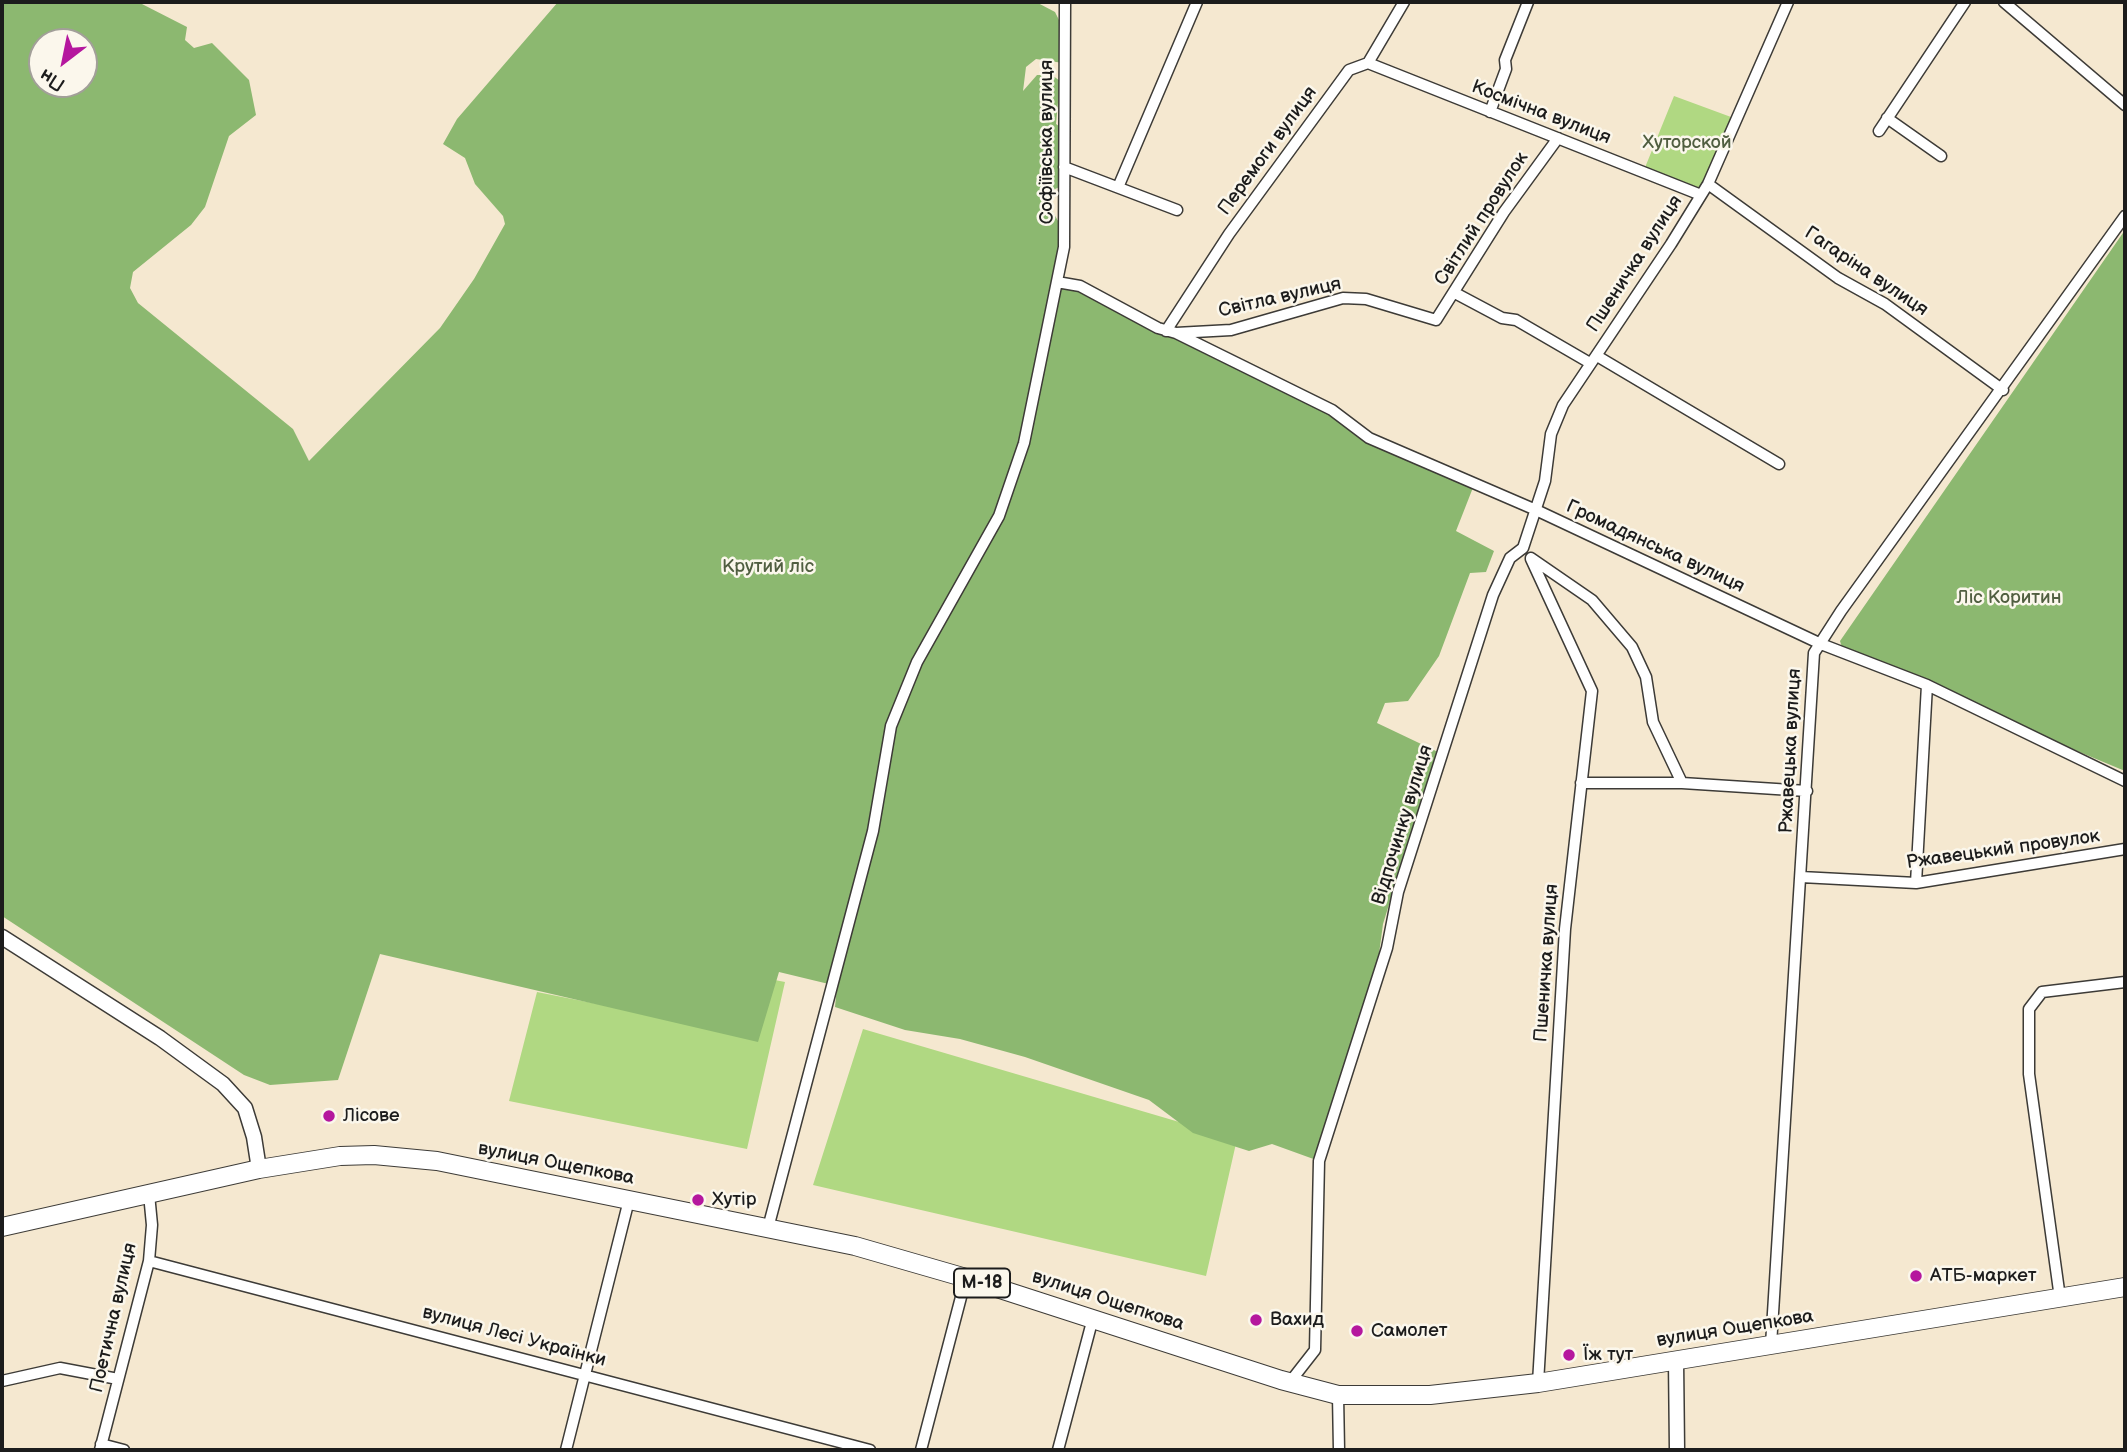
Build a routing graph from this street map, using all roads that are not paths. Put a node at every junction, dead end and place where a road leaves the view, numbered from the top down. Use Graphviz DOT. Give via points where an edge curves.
graph roads {
  1 [pos="1065,2"];
  2 [pos="1197,2"];
  3 [pos="1404,2"];
  4 [pos="1528,2"];
  5 [pos="1788,2"];
  6 [pos="1965,2"];
  7 [pos="2004,2"];
  8 [pos="1368,63"];
  9 [pos="2125,105"];
  10 [pos="1490,113"];
  11 [pos="1886,118"];
  12 [pos="1879,131"];
  13 [pos="1558,138"];
  14 [pos="1941,156"];
  15 [pos="1064,167"];
  16 [pos="1708,184"];
  17 [pos="1119,185"];
  18 [pos="1701,195"];
  19 [pos="1177,210"];
  20 [pos="2125,216"];
  21 [pos="1057,282"];
  22 [pos="1455,293"];
  23 [pos="1436,320"];
  24 [pos="1171,332"];
  25 [pos="1593,359"];
  26 [pos="2003,390"];
  27 [pos="1779,464"];
  28 [pos="1536,510"];
  29 [pos="1523,548"];
  30 [pos="1531,559"];
  31 [pos="1821,644"];
  32 [pos="1927,685"];
  33 [pos="2125,780"];
  34 [pos="1581,783"];
  35 [pos="1682,783"];
  36 [pos="1807,791"];
  37 [pos="2125,849"];
  38 [pos="1801,877"];
  39 [pos="1916,883"];
  40 [pos="2,937"];
  41 [pos="2125,982"];
  42 [pos="259,1170"];
  43 [pos="149,1194"];
  44 [pos="629,1200"];
  45 [pos="2,1227"];
  46 [pos="768,1227"];
  47 [pos="149,1261"];
  48 [pos="966,1278"];
  49 [pos="2125,1287"];
  50 [pos="2060,1298"];
  51 [pos="1094,1318"];
  52 [pos="1771,1345"];
  53 [pos="1676,1360"];
  54 [pos="585,1374"];
  55 [pos="118,1379"];
  56 [pos="2,1381"];
  57 [pos="1290,1382"];
  58 [pos="1538,1383"];
  59 [pos="1338,1395"];
  60 [pos="101,1447"];
  61 [pos="124,1450"];
  62 [pos="566,1450"];
  63 [pos="870,1450"];
  64 [pos="921,1450"];
  65 [pos="1058,1450"];
  66 [pos="1339,1450"];
  67 [pos="1676,1450"];
  1 -- 15 [label="street, Софіївська вулиця"];
  2 -- 17 [label="street"];
  3 -- 8 [label="street, Перемоги вулиця"];
  4 -- 10 [label="street"];
  5 -- 16 [label="street, Пшеничка вулиця"];
  6 -- 11 [label="street"];
  7 -- 9 [label="street"];
  8 -- 10 [label="street, Космічна вулиця"];
  8 -- 24 [label="street, Перемоги вулиця" via="1349,70 1229,234"];
  10 -- 13 [label="street, Космічна вулиця"];
  11 -- 12 [label="street"];
  11 -- 14 [label="street"];
  13 -- 18 [label="street, Космічна вулиця"];
  13 -- 22 [label="street, Світлий провулок" via="1504,212"];
  15 -- 17 [label="street"];
  15 -- 21 [label="street, Софіївська вулиця" via="1064,247"];
  16 -- 18 [label="street, Пшеничка вулиця"];
  16 -- 26 [label="street, Гагаріна вулиця"];
  17 -- 19 [label="street"];
  18 -- 25 [label="street, Пшеничка вулиця"];
  20 -- 26 [label="street, Ржавецька вулиця"];
  21 -- 24 [label="street" via="1080,286"];
  21 -- 46 [label="street, Софіївська вулиця" via="1012,483 999,516 917,662 891,726 873,831"];
  22 -- 23 [label="street, Світлий провулок"];
  22 -- 25 [label="street"];
  23 -- 24 [label="street, Світла вулиця" via="1366,299 1343,298 1231,330"];
  24 -- 28 [label="street, Громадянська вулиця" via="1332,410 1368,438"];
  25 -- 27 [label="street"];
  25 -- 28 [label="street, Пшеничка вулиця" via="1563,405 1551,434"];
  26 -- 31 [label="street, Ржавецька вулиця"];
  28 -- 29 [label="street, Пшеничка вулиця"];
  28 -- 31 [label="street, Громадянська вулиця"];
  29 -- 30 [label="street"];
  29 -- 57 [label="street, Відпочинку вулиця" via="1510,558 1493,595 1398,892 1387,948 1319,1161 1315,1350"];
  30 -- 34 [label="street, Пшеничка вулиця" via="1592,691"];
  30 -- 35 [label="street" via="1592,600 1632,647 1646,677 1653,722"];
  31 -- 32 [label="street, Громадянська вулиця"];
  31 -- 36 [label="street, Ржавецька вулиця" via="1814,653 1810,680"];
  32 -- 33 [label="street, Громадянська вулиця"];
  32 -- 39 [label="street"];
  34 -- 35 [label="street"];
  34 -- 58 [label="street, Пшеничка вулиця" via="1566,929"];
  35 -- 36 [label="street"];
  36 -- 38 [label="street, Ржавецька вулиця"];
  37 -- 39 [label="street, Ржавецький провулок"];
  38 -- 39 [label="street, Ржавецький провулок"];
  38 -- 52 [label="street, Ржавецька вулиця"];
  40 -- 42 [label="street" via="223,1084 245,1108"];
  41 -- 50 [label="street" via="2042,992 2029,1009 2029,1074"];
  42 -- 43 [label="highway, вулиця Ощепкова / М-18"];
  42 -- 44 [label="highway, вулиця Ощепкова / М-18" via="374,1155 437,1161"];
  43 -- 45 [label="highway, вулиця Ощепкова / М-18"];
  43 -- 47 [label="street, Поетична вулиця"];
  44 -- 46 [label="highway, вулиця Ощепкова / М-18"];
  44 -- 54 [label="street"];
  46 -- 48 [label="highway, вулиця Ощепкова / М-18"];
  47 -- 54 [label="street, вулиця Лесі Українки"];
  47 -- 55 [label="street, Поетична вулиця"];
  48 -- 51 [label="highway, вулиця Ощепкова / М-18"];
  48 -- 64 [label="street"];
  49 -- 50 [label="highway, вулиця Ощепкова / М-18"];
  50 -- 52 [label="highway, вулиця Ощепкова / М-18"];
  51 -- 57 [label="highway, вулиця Ощепкова / М-18"];
  51 -- 65 [label="street"];
  52 -- 53 [label="highway, вулиця Ощепкова / М-18"];
  53 -- 58 [label="highway, вулиця Ощепкова / М-18"];
  53 -- 67 [label="street"];
  54 -- 62 [label="street"];
  54 -- 63 [label="street, вулиця Лесі Українки"];
  55 -- 56 [label="street" via="60,1368"];
  55 -- 60 [label="street, Поетична вулиця"];
  57 -- 59 [label="highway, вулиця Ощепкова / М-18"];
  58 -- 59 [label="highway, вулиця Ощепкова / М-18" via="1430,1395"];
  59 -- 66 [label="street"];
  60 -- 61 [label="street"];
}
